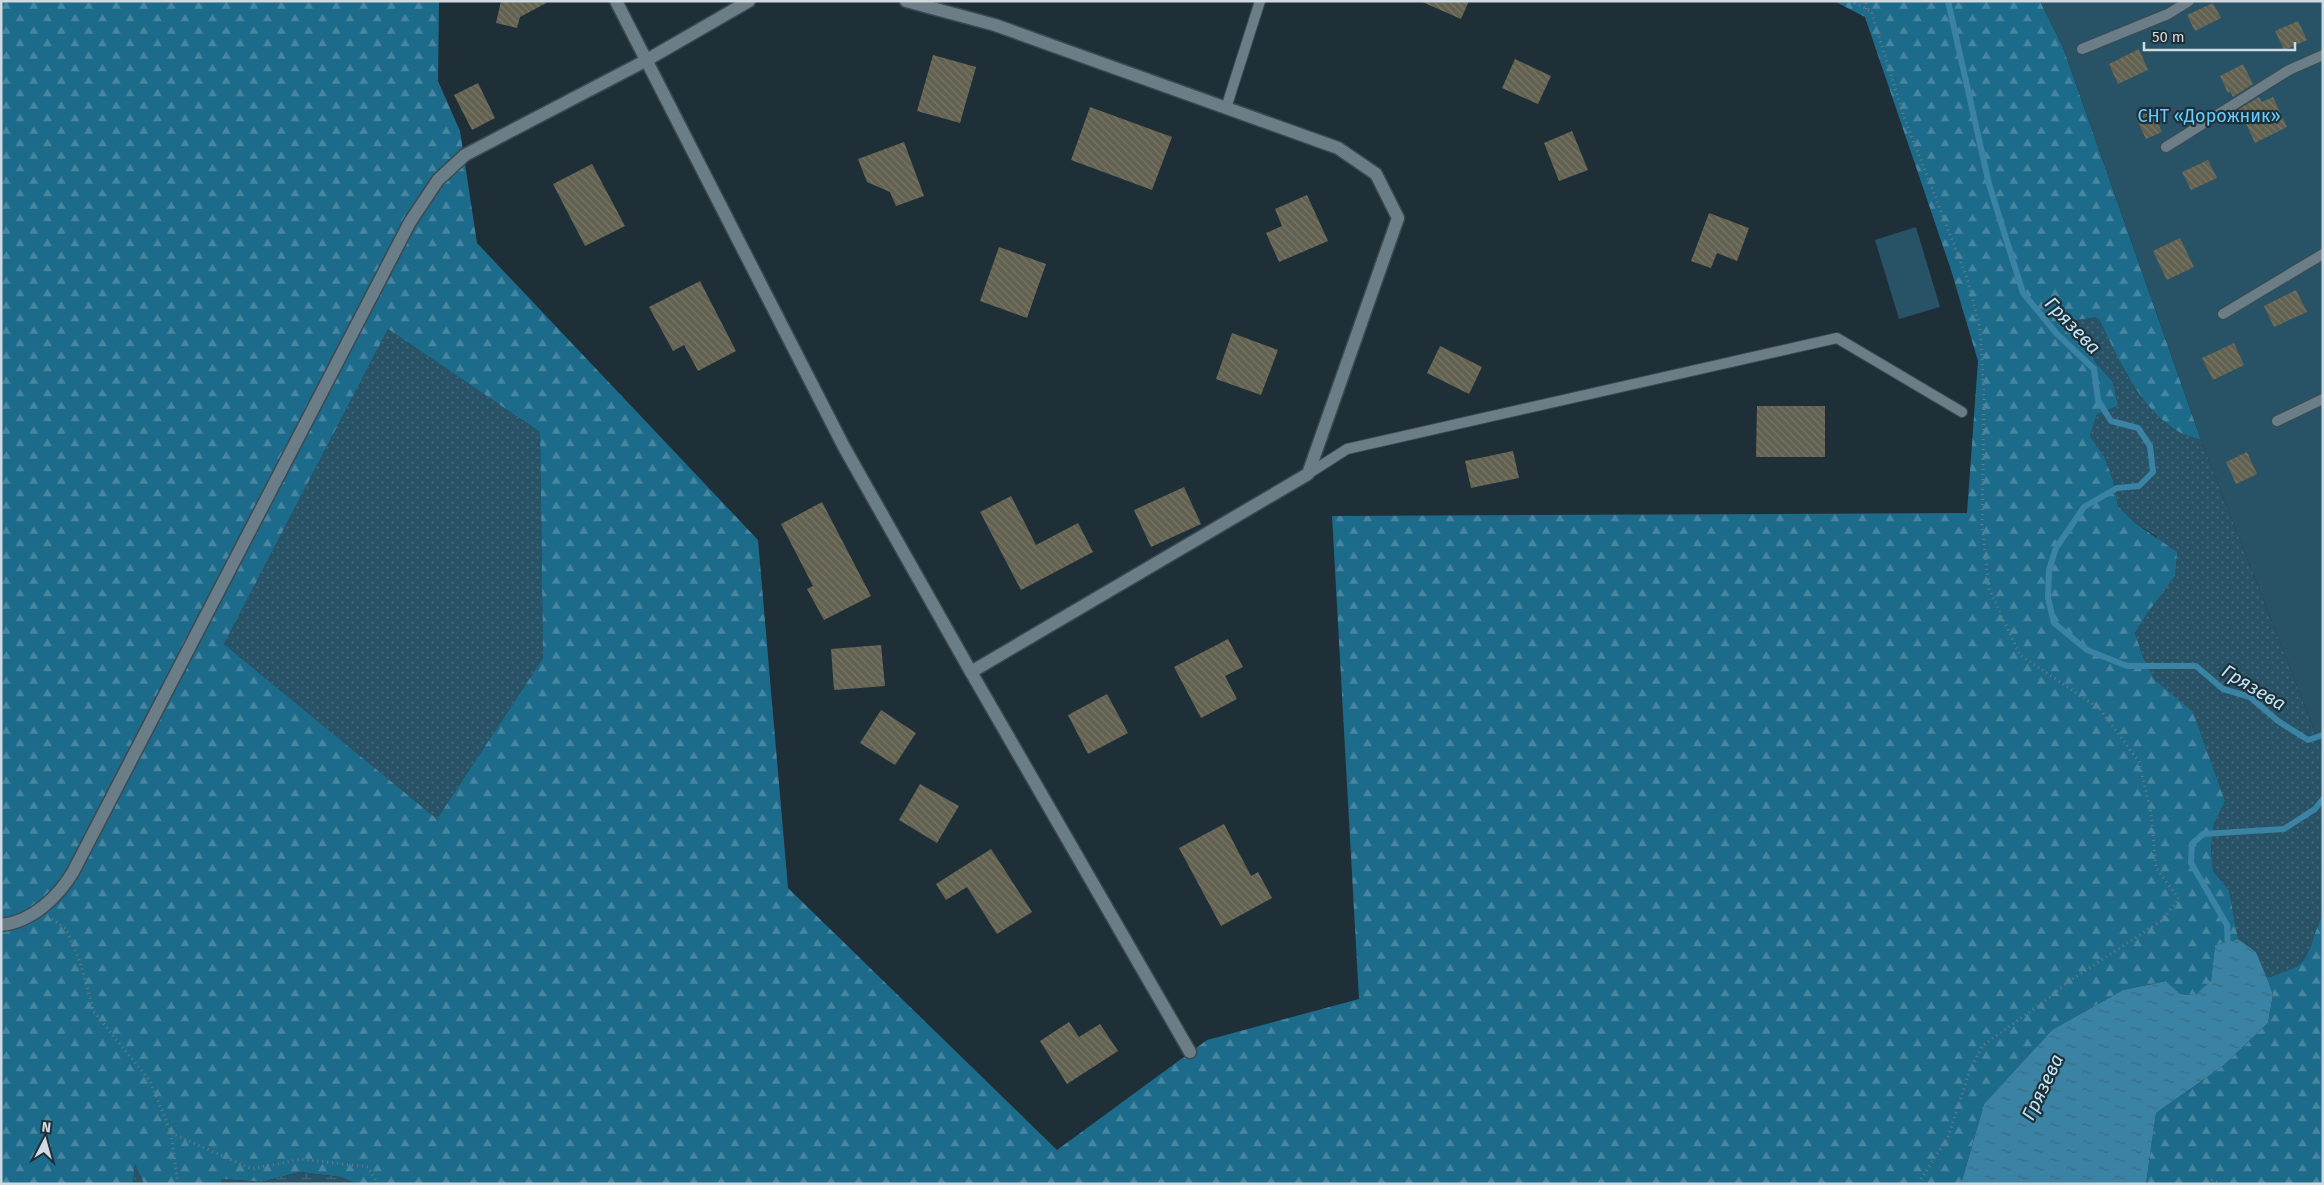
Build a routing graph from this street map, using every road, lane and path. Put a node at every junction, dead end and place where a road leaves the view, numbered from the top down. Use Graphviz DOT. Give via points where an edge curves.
graph roads {
  1 [pos="616,1"];
  2 [pos="748,1"];
  3 [pos="906,1"];
  4 [pos="1260,1"];
  5 [pos="1850,1"];
  6 [pos="1866,1"];
  7 [pos="2189,1"];
  8 [pos="1866,9"];
  9 [pos="2082,49"];
  10 [pos="2323,55"];
  11 [pos="645,61"];
  12 [pos="1226,108"];
  13 [pos="2166,147"];
  14 [pos="2323,254"];
  15 [pos="2223,314"];
  16 [pos="2323,399"];
  17 [pos="1962,412"];
  18 [pos="2277,421"];
  19 [pos="1308,474"];
  20 [pos="971,672"];
  21 [pos="58,924"];
  22 [pos="1,925"];
  23 [pos="1190,1052"];
  24 [pos="170,1133"];
  25 [pos="178,1184"];
  26 [pos="378,1184"];
  27 [pos="1918,1184"];
  28 [pos="2202,1184"];
  29 [pos="2220,1184"];
  1 -- 11 [label="street"];
  2 -- 11 [label="street"];
  3 -- 12 [label="street" via="995,25"];
  4 -- 12 [label="lane"];
  5 -- 8 [label="path"];
  6 -- 8 [label="path"];
  7 -- 9 [label="lane" via="2168,14"];
  8 -- 27 [label="path" via="1870,11 1904,117 1968,278 1980,328 1984,396 1982,526 1989,589 2020,655 2100,709 2139,762 2151,814 2156,868 2179,899 2161,921 2068,982 1982,1046 1968,1073 1948,1137"];
  10 -- 13 [label="lane" via="2289,70"];
  11 -- 20 [label="street" via="844,447"];
  11 -- 22 [label="street" via="465,155 438,180 410,222 73,872 52,900 22,920"];
  12 -- 19 [label="street" via="1338,148 1376,174 1398,218"];
  14 -- 15 [label="lane"];
  16 -- 18 [label="lane"];
  17 -- 19 [label="lane" via="1837,338 1347,449"];
  19 -- 20 [label="street"];
  20 -- 23 [label="street"];
  21 -- 24 [label="path" via="66,928 80,962 94,1012 150,1081"];
  24 -- 25 [label="path"];
  24 -- 26 [label="path" via="252,1169 302,1159 368,1167"];
  28 -- 29 [label="path" via="2212,1180"];
}
